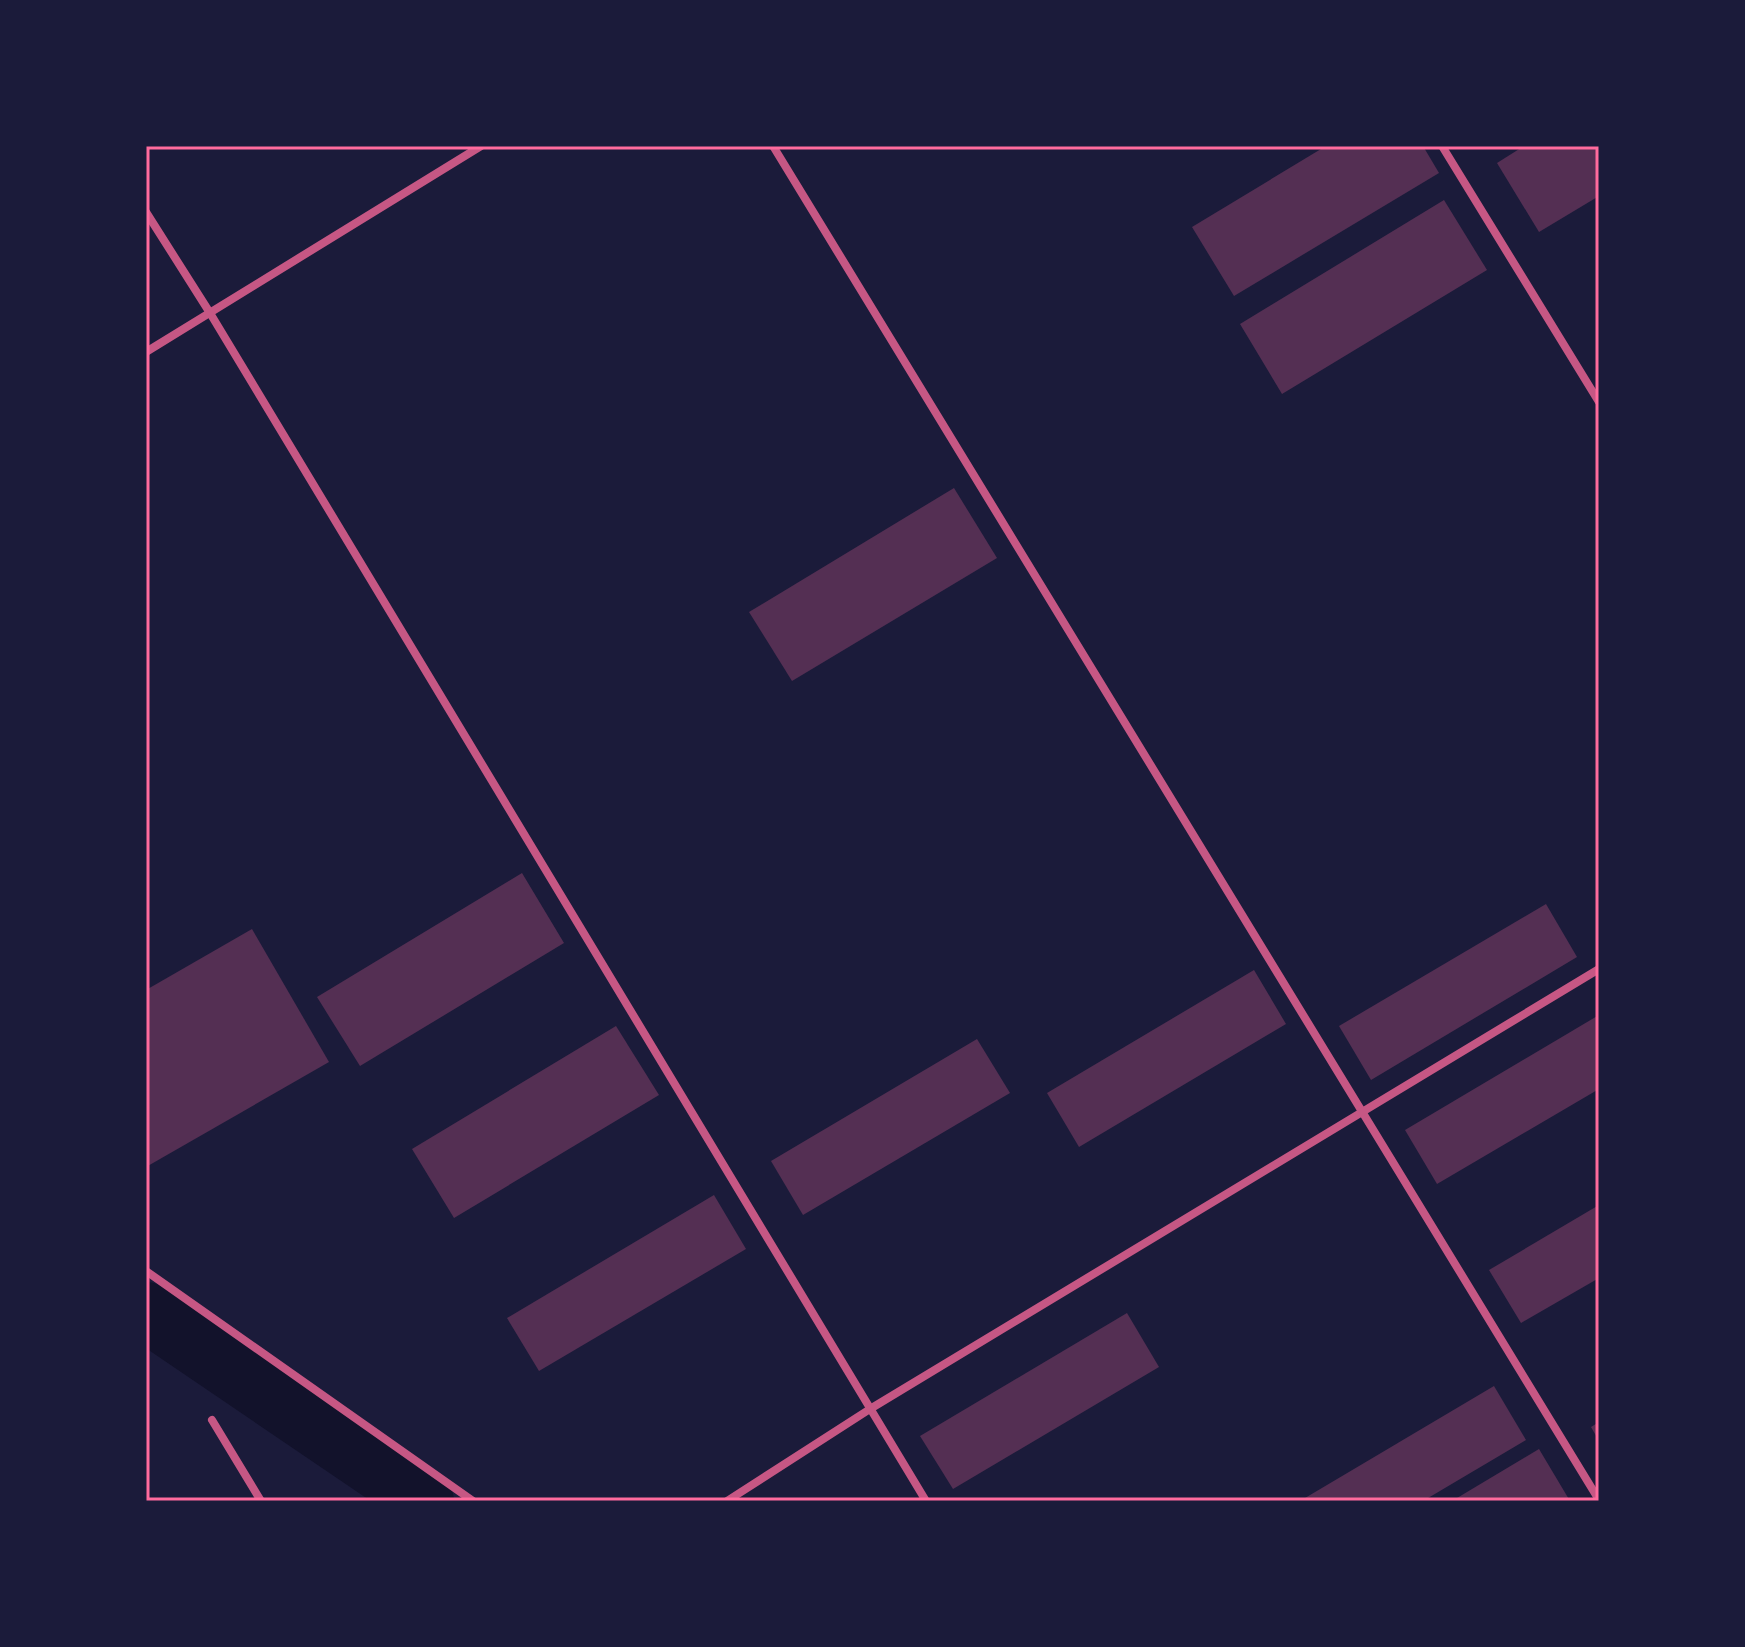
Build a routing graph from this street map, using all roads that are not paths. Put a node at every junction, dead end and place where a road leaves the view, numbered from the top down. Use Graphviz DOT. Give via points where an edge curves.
graph roads {
  1 [pos="481,146"];
  2 [pos="773,146"];
  3 [pos="1442,146"];
  4 [pos="146,212"];
  5 [pos="210,313"];
  6 [pos="146,352"];
  7 [pos="1599,402"];
  8 [pos="1599,969"];
  9 [pos="1363,1113"];
  10 [pos="146,1271"];
  11 [pos="870,1409"];
  12 [pos="212,1420"];
  13 [pos="1599,1500"];
  14 [pos="261,1501"];
  15 [pos="473,1501"];
  16 [pos="727,1501"];
  17 [pos="926,1501"];
  1 -- 5 [label="street"];
  2 -- 9 [label="street"];
  3 -- 7 [label="street"];
  4 -- 5 [label="street"];
  5 -- 6 [label="street"];
  5 -- 11 [label="street"];
  8 -- 9 [label="street"];
  9 -- 11 [label="street"];
  9 -- 13 [label="street"];
  10 -- 15 [label="street"];
  11 -- 16 [label="street"];
  11 -- 17 [label="street"];
  12 -- 14 [label="street"];
}
